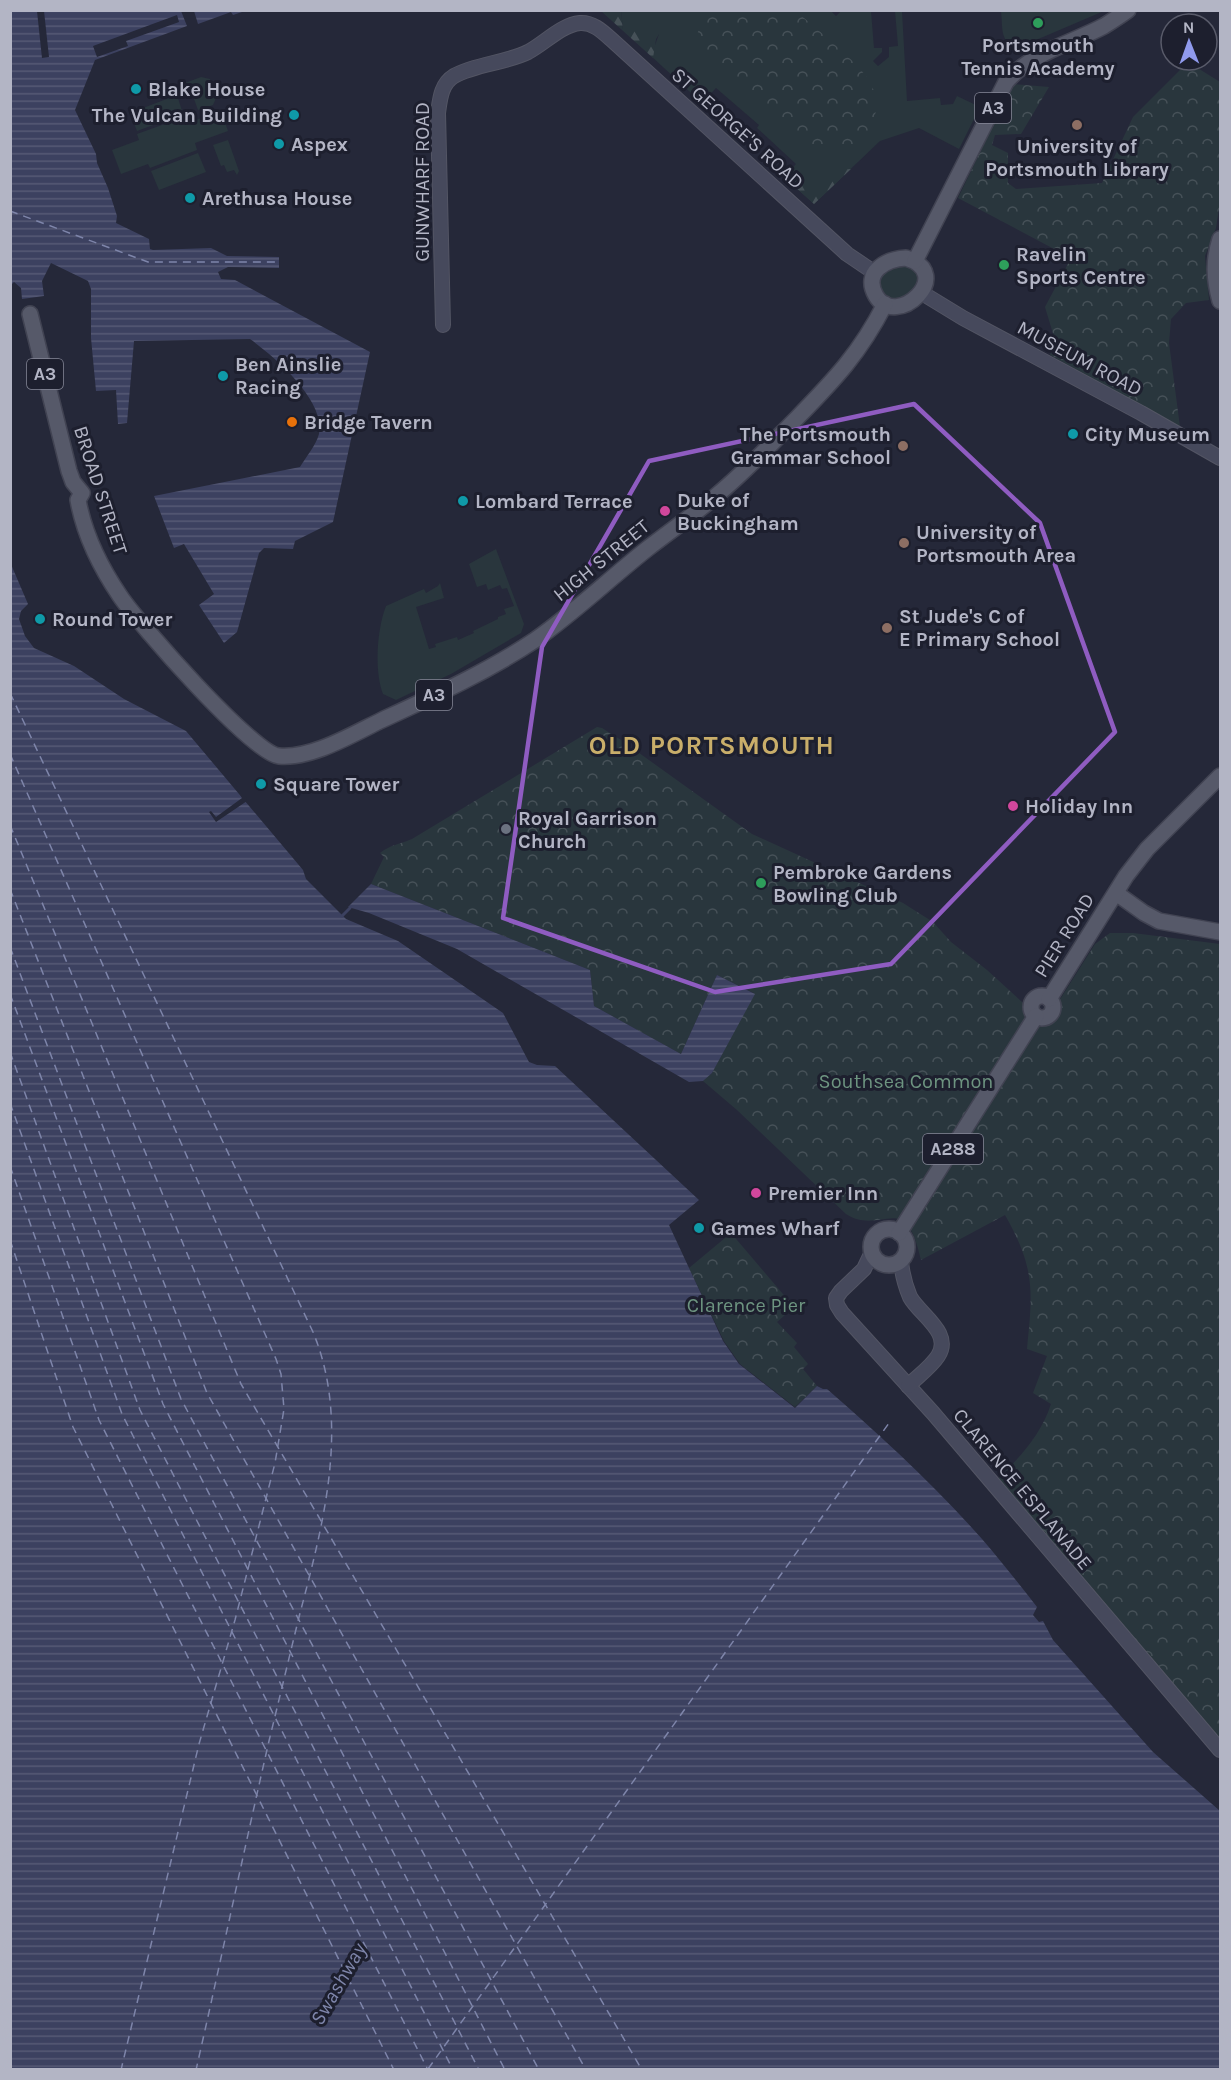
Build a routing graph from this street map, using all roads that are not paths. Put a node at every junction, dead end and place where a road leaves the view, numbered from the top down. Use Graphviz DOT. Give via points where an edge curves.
graph roads {
  1 [pos="1128,10"];
  2 [pos="582,17"];
  3 [pos="1220,241"];
  4 [pos="915,261"];
  5 [pos="875,273"];
  6 [pos="922,293"];
  7 [pos="1221,301"];
  8 [pos="885,304"];
  9 [pos="30,314"];
  10 [pos="443,325"];
  11 [pos="1221,458"];
  12 [pos="276,756"];
  13 [pos="1221,776"];
  14 [pos="1116,893"];
  15 [pos="1221,932"];
  16 [pos="900,1233"];
  17 [pos="872,1252"];
  18 [pos="901,1261"];
  19 [pos="908,1386"];
  20 [pos="1221,1750"];
  1 -- 4 [label="main road, A3" via="1103,26 1036,56 1006,82"];
  2 -- 5 [label="street, ST GEORGE'S ROAD" via="847,254"];
  2 -- 10 [label="street, GUNWHARF ROAD" via="519,56 454,76 444,86 438,112"];
  3 -- 7 [label="main road" via="1215,281"];
  4 -- 5 [label="main road" via="891,260"];
  4 -- 6 [label="main road" via="926,281"];
  5 -- 8 [label="main road" via="873,288"];
  6 -- 8 [label="main road" via="906,304"];
  6 -- 11 [label="street, MUSEUM ROAD"];
  8 -- 12 [label="main road, HIGH STREET / A3" via="840,374 756,460 539,637 478,674 349,736 312,752"];
  9 -- 12 [label="main road, BROAD STREET / A3" via="71,478 82,493 78,500 93,548 120,596 148,632 248,736"];
  13 -- 14 [label="main road, A288" via="1147,849"];
  14 -- 15 [label="main road" via="1159,921"];
  14 -- 16 [label="main road, PIER ROAD / A288" via="1049,999 1053,1006 1051,1014 1044,1018 1036,1016"];
  16 -- 17 [label="main road" via="879,1233 872,1242"];
  16 -- 18 [label="main road" via="907,1246"];
  17 -- 18 [label="main road" via="884,1264"];
  17 -- 19 [label="street, CLARENCE ESPLANADE" via="864,1269 836,1298 837,1305"];
  18 -- 19 [label="street" via="911,1299 941,1340 938,1357"];
  19 -- 20 [label="street, CLARENCE ESPLANADE"];
}
